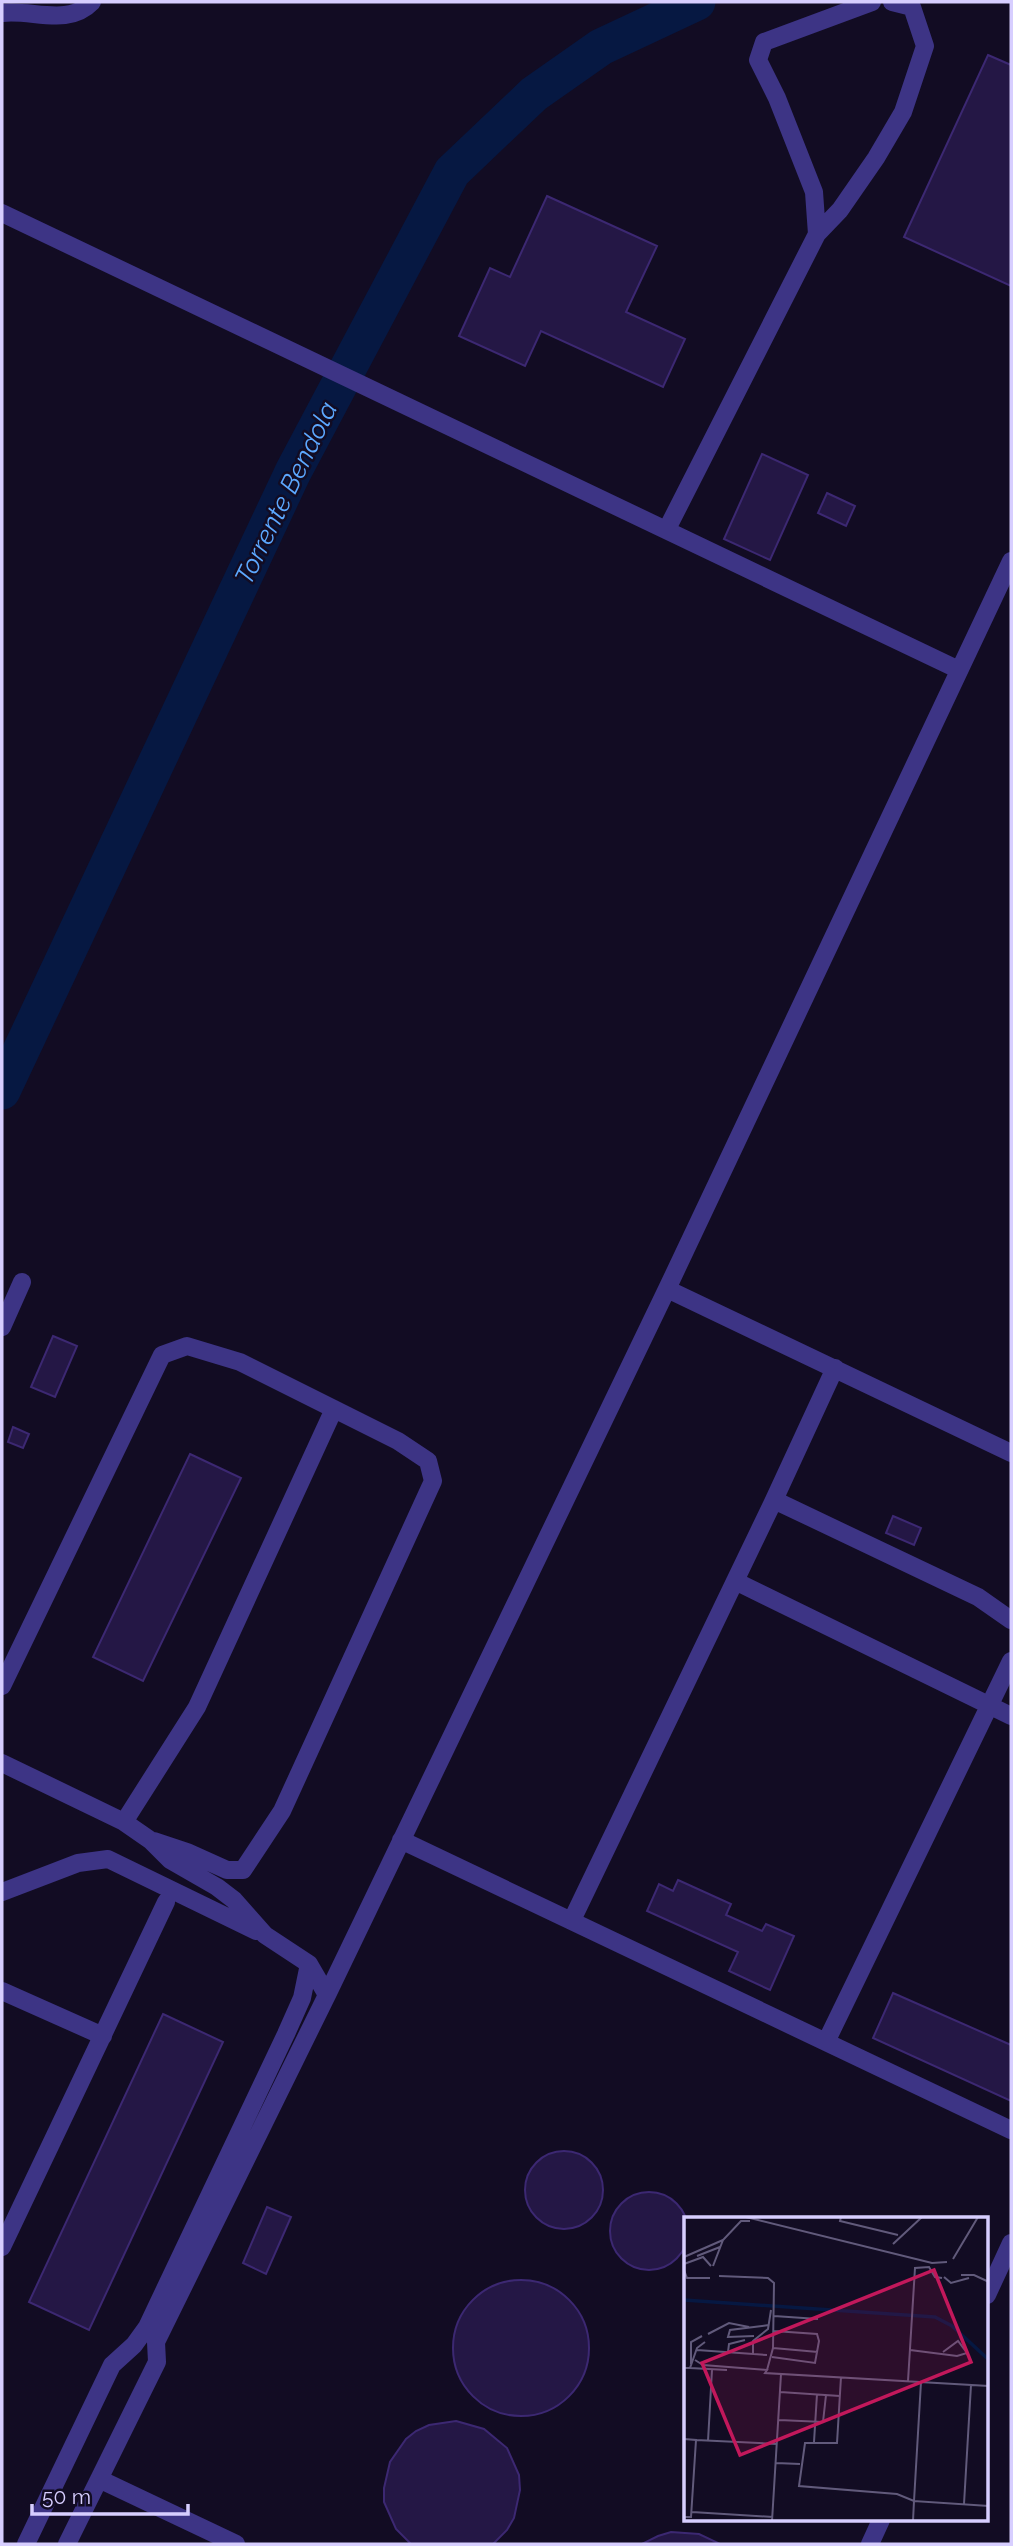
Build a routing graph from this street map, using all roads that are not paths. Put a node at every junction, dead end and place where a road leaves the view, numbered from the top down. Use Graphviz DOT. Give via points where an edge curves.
graph roads {
  1 [pos="92,2"];
  2 [pos="872,2"];
  3 [pos="892,2"];
  4 [pos="2,13"];
  5 [pos="2,213"];
  6 [pos="817,234"];
  7 [pos="667,529"];
  8 [pos="1011,561"];
  9 [pos="959,670"];
  10 [pos="22,1282"];
  11 [pos="667,1289"];
  12 [pos="2,1327"];
  13 [pos="835,1368"];
  14 [pos="334,1409"];
  15 [pos="1011,1453"];
  16 [pos="774,1500"];
  17 [pos="735,1581"];
  18 [pos="1011,1620"];
  19 [pos="1011,1661"];
  20 [pos="2,1686"];
  21 [pos="990,1705"];
  22 [pos="1011,1716"];
  23 [pos="2,1763"];
  24 [pos="124,1822"];
  25 [pos="150,1840"];
  26 [pos="401,1840"];
  27 [pos="2,1892"];
  28 [pos="166,1902"];
  29 [pos="572,1920"];
  30 [pos="265,1935"];
  31 [pos="309,1964"];
  32 [pos="2,1991"];
  33 [pos="327,1995"];
  34 [pos="103,2036"];
  35 [pos="826,2042"];
  36 [pos="1011,2130"];
  37 [pos="1011,2243"];
  38 [pos="2,2247"];
  39 [pos="988,2293"];
  40 [pos="99,2479"];
  41 [pos="880,2522"];
  42 [pos="26,2544"];
  43 [pos="67,2544"];
  44 [pos="236,2544"];
  45 [pos="870,2544"];
  1 -- 4 [label="street" via="75,14"];
  2 -- 6 [label="street" via="764,42 758,60 814,192"];
  3 -- 6 [label="street" via="912,7 925,46 903,112 840,210"];
  5 -- 7 [label="street"];
  6 -- 7 [label="street"];
  7 -- 9 [label="street"];
  8 -- 9 [label="street"];
  9 -- 11 [label="street"];
  10 -- 12 [label="street"];
  11 -- 13 [label="street"];
  11 -- 26 [label="street"];
  13 -- 15 [label="street"];
  13 -- 16 [label="street"];
  14 -- 20 [label="street" via="240,1362 187,1346 162,1355"];
  14 -- 24 [label="street" via="197,1707"];
  14 -- 25 [label="street" via="428,1461 433,1481 282,1811 243,1870 227,1870"];
  16 -- 17 [label="street"];
  16 -- 18 [label="street" via="978,1597"];
  17 -- 21 [label="street"];
  17 -- 29 [label="street"];
  19 -- 21 [label="street"];
  21 -- 22 [label="street"];
  21 -- 35 [label="street"];
  23 -- 24 [label="street"];
  24 -- 25 [label="street"];
  25 -- 30 [label="street" via="170,1860 234,1900"];
  26 -- 29 [label="street"];
  26 -- 33 [label="street"];
  27 -- 30 [label="street" via="78,1863 108,1859"];
  28 -- 34 [label="street"];
  29 -- 35 [label="street"];
  30 -- 31 [label="street"];
  31 -- 33 [label="street"];
  31 -- 42 [label="street" via="302,1998 286,2034 147,2327 111,2365"];
  32 -- 34 [label="street"];
  33 -- 40 [label="street" via="156,2342 157,2362"];
  34 -- 38 [label="street"];
  35 -- 36 [label="street"];
  37 -- 39 [label="street"];
  40 -- 43 [label="street"];
  40 -- 44 [label="street"];
  41 -- 45 [label="street"];
}
